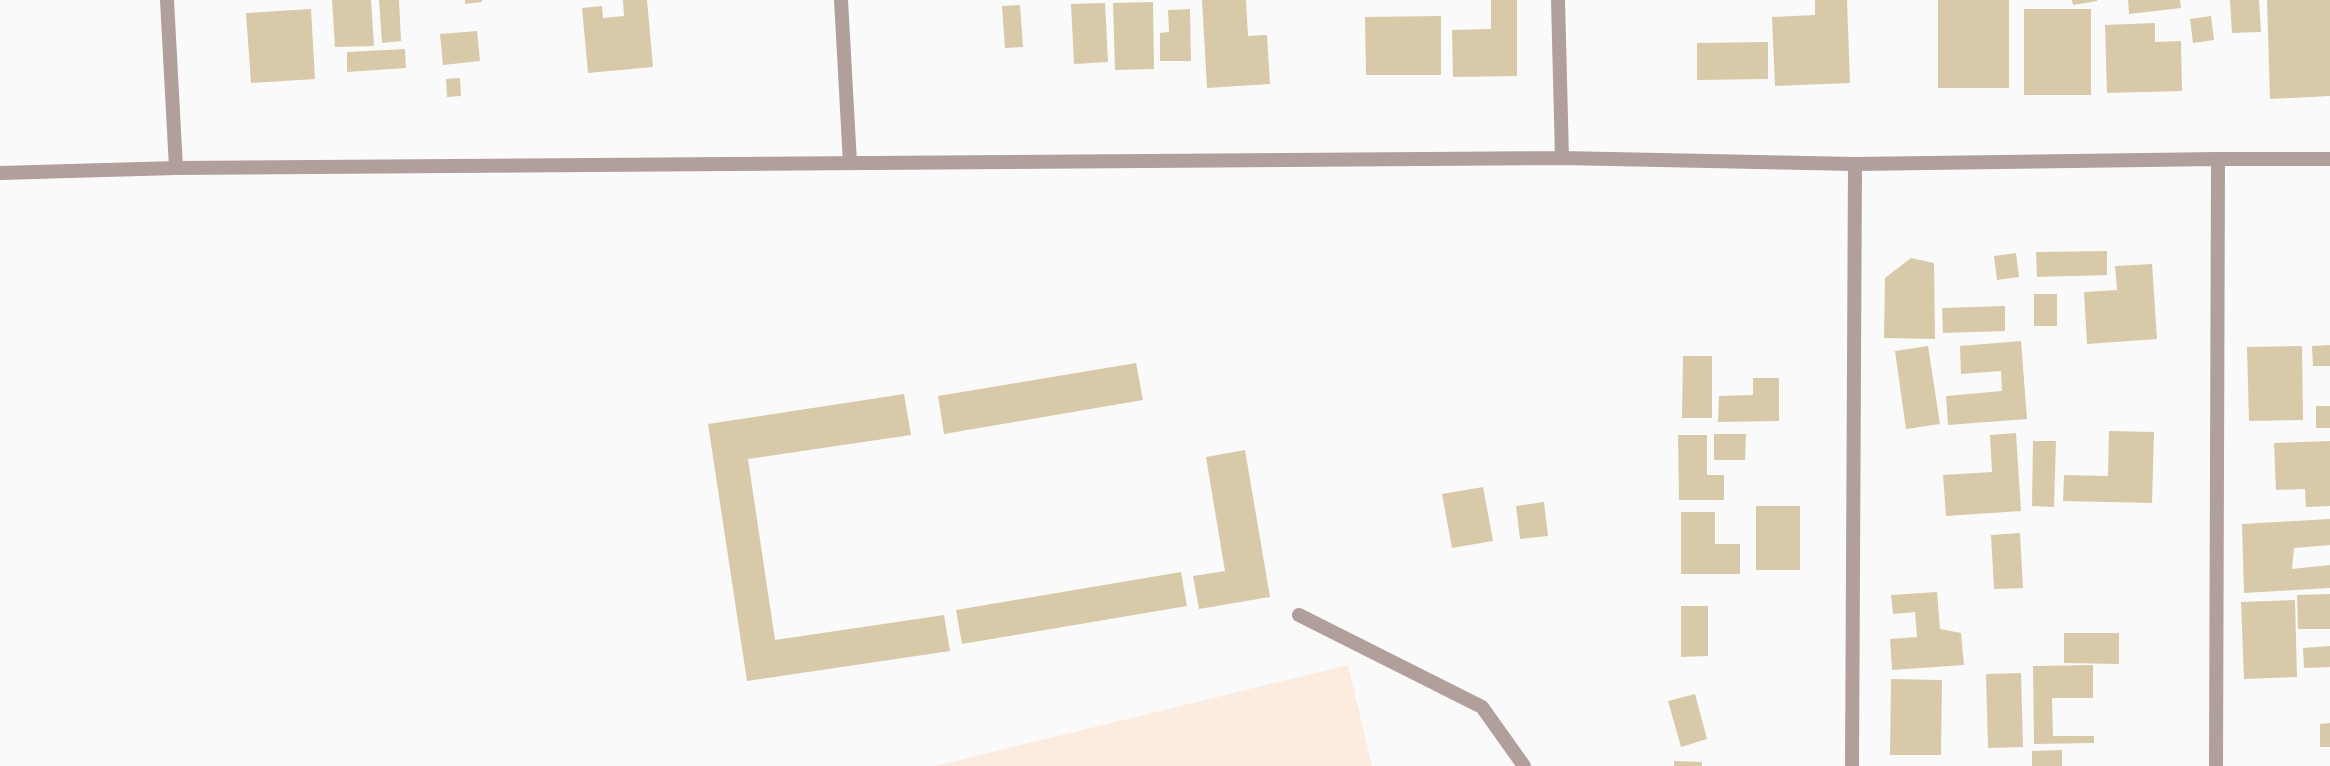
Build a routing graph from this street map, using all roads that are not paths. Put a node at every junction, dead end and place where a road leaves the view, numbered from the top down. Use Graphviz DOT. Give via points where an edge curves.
graph roads {
  1 [pos="166,0"];
  2 [pos="841,0"];
  3 [pos="1558,0"];
  4 [pos="1562,158"];
  5 [pos="2218,158"];
  6 [pos="2330,159"];
  7 [pos="850,163"];
  8 [pos="1855,164"];
  9 [pos="176,168"];
  10 [pos="0,174"];
  11 [pos="1300,615"];
  12 [pos="1524,766"];
  13 [pos="1852,766"];
  14 [pos="2216,766"];
  1 -- 9 [label="street"];
  2 -- 7 [label="street"];
  3 -- 4 [label="street"];
  4 -- 7 [label="street"];
  4 -- 8 [label="street"];
  5 -- 6 [label="street"];
  5 -- 8 [label="street"];
  5 -- 14 [label="street"];
  7 -- 9 [label="street"];
  8 -- 13 [label="street"];
  9 -- 10 [label="street"];
  11 -- 12 [label="street" via="1482,707"];
}
